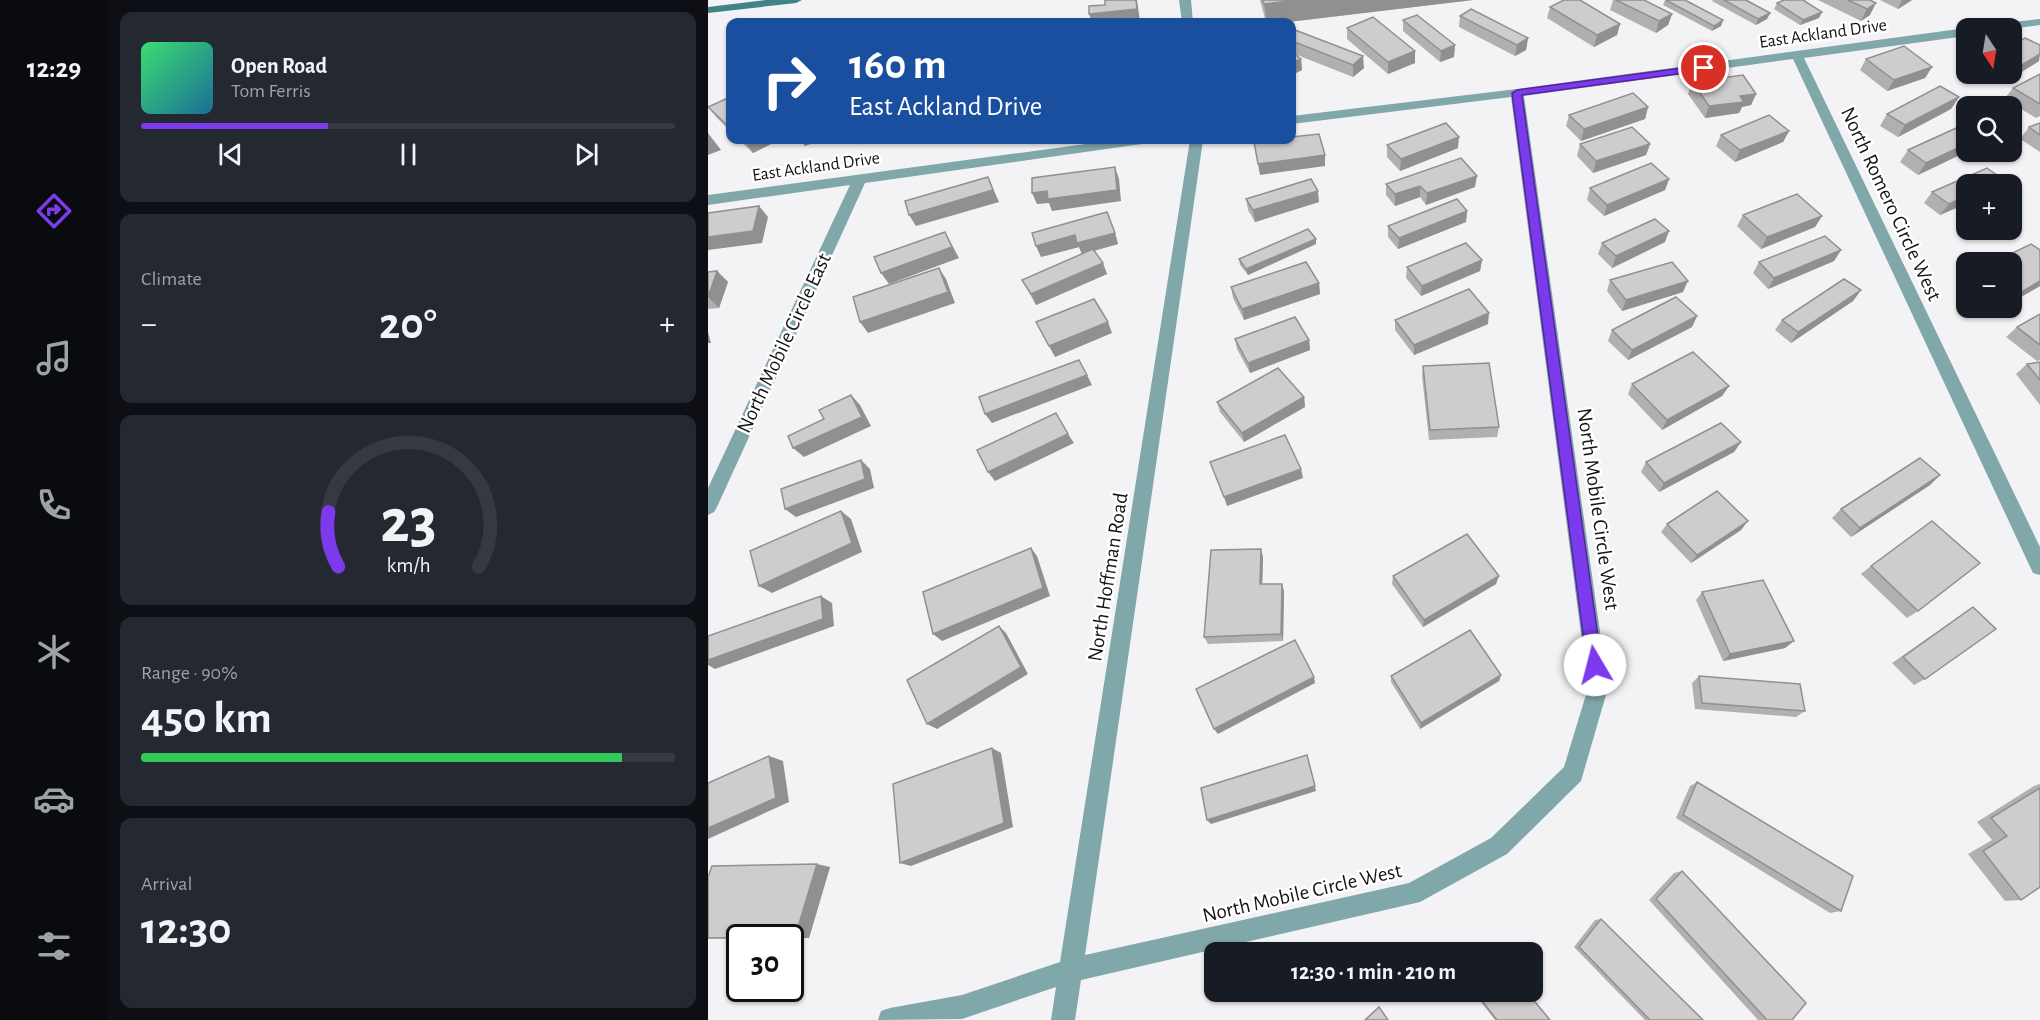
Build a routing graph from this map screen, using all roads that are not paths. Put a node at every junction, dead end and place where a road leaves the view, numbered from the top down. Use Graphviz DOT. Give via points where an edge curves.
graph roads {
  1 [pos="796,0"];
  2 [pos="1185,0"];
  3 [pos="708,10"];
  4 [pos="1187,18"];
  5 [pos="2040,22"];
  6 [pos="2022,24"];
  7 [pos="1956,33"];
  8 [pos="1797,55"];
  9 [pos="1517,93"];
  10 [pos="1296,120"];
  11 [pos="1113,144"];
  12 [pos="1195,144"];
  13 [pos="860,179"];
  14 [pos="708,200"];
  15 [pos="708,507"];
  16 [pos="2040,567"];
  17 [pos="1071,970"];
  18 [pos="890,1020"];
  19 [pos="1063,1020"];
  1 -- 3 [label="street"];
  2 -- 4 [label="street"];
  5 -- 6 [label="street"];
  7 -- 8 [label="street, East Ackland Drive"];
  8 -- 9 [label="street, East Ackland Drive"];
  8 -- 16 [label="street, North Romero Circle West"];
  9 -- 10 [label="street, East Ackland Drive"];
  9 -- 17 [label="street, North Mobile Circle West" via="1598,688 1573,773 1500,846 1412,894"];
  11 -- 13 [label="street, East Ackland Drive"];
  12 -- 17 [label="street, North Hoffman Road"];
  13 -- 14 [label="street, East Ackland Drive"];
  13 -- 15 [label="street, North Mobile Circle East"];
  17 -- 18 [label="street" via="962,1007"];
  17 -- 19 [label="street, North Hoffman Road"];
}
